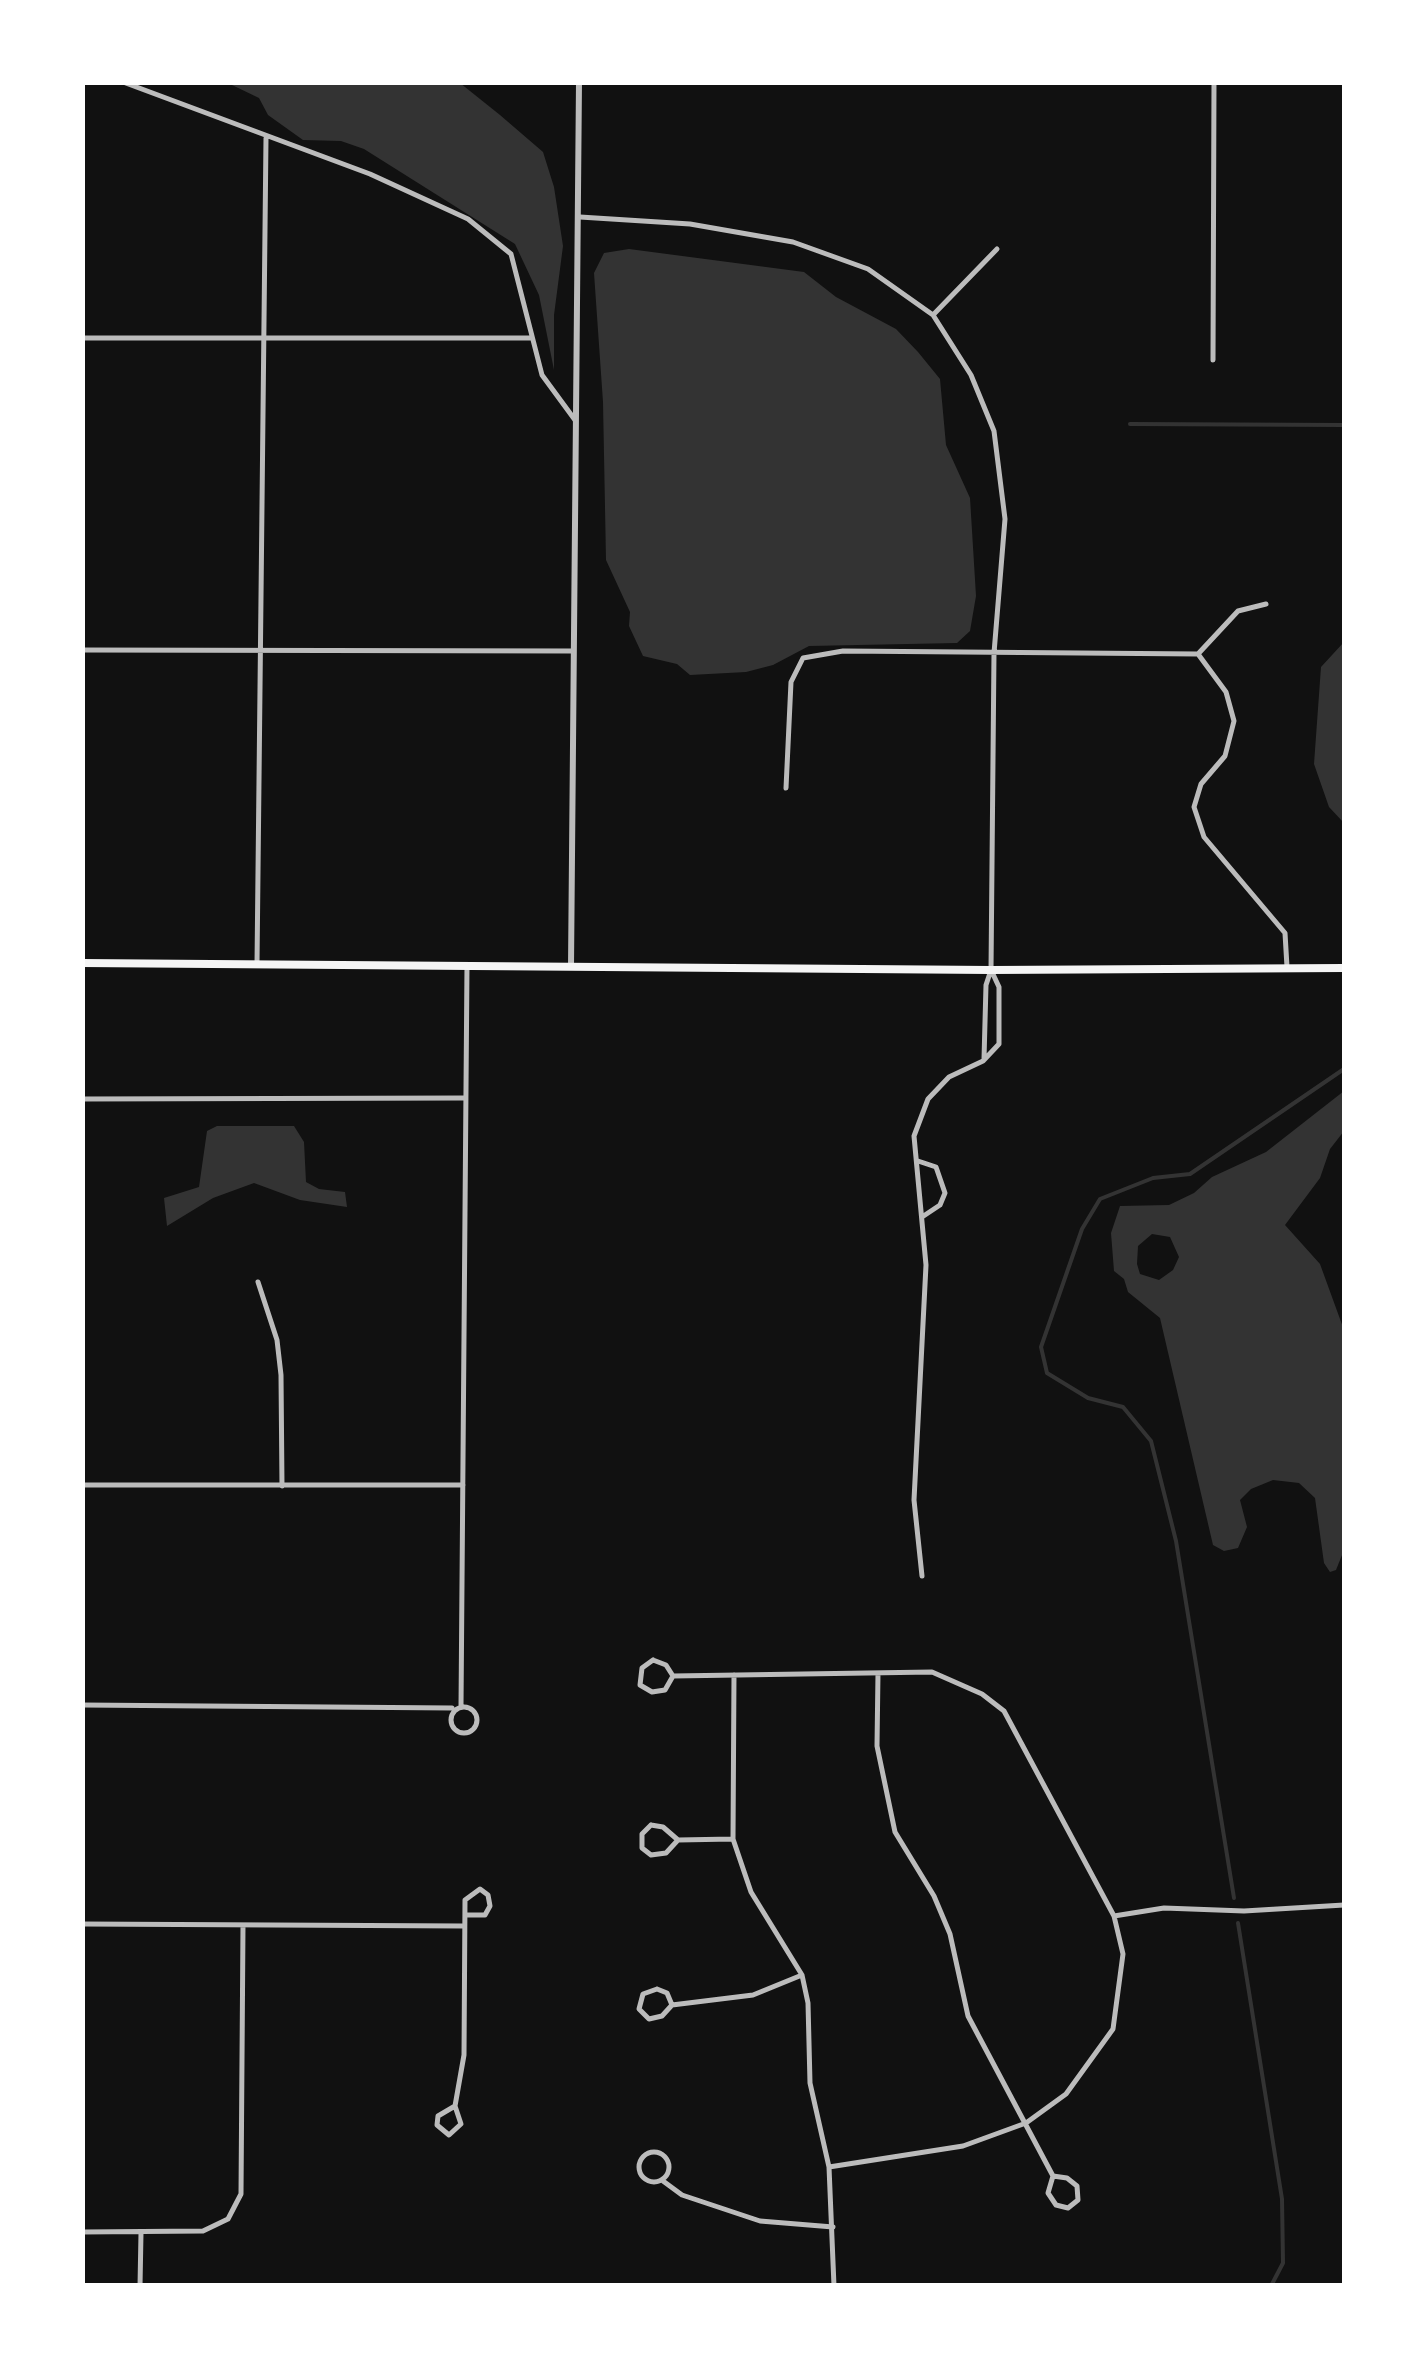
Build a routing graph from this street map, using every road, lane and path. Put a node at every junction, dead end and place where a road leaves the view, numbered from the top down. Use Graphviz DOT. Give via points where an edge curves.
graph roads {
  1 [pos="123,82"];
  2 [pos="579,82"];
  3 [pos="1214,82"];
  4 [pos="266,138"];
  5 [pos="580,217"];
  6 [pos="997,250"];
  7 [pos="933,315"];
  8 [pos="82,338"];
  9 [pos="264,338"];
  10 [pos="532,338"];
  11 [pos="1213,360"];
  12 [pos="577,422"];
  13 [pos="1266,604"];
  14 [pos="82,650"];
  15 [pos="262,650"];
  16 [pos="573,651"];
  17 [pos="994,653"];
  18 [pos="1198,654"];
  19 [pos="786,788"];
  20 [pos="82,963"];
  21 [pos="257,964"];
  22 [pos="467,965"];
  23 [pos="570,966"];
  24 [pos="1288,967"];
  25 [pos="1344,968"];
  26 [pos="991,970"];
  27 [pos="984,1059"];
  28 [pos="463,1098"];
  29 [pos="82,1099"];
  30 [pos="916,1160"];
  31 [pos="922,1217"];
  32 [pos="258,1282"];
  33 [pos="462,1485"];
  34 [pos="82,1486"];
  35 [pos="282,1486"];
  36 [pos="922,1576"];
  37 [pos="878,1672"];
  38 [pos="734,1675"];
  39 [pos="673,1676"];
  40 [pos="82,1706"];
  41 [pos="461,1706"];
  42 [pos="452,1708"];
  43 [pos="734,1839"];
  44 [pos="678,1840"];
  45 [pos="1344,1905"];
  46 [pos="466,1915"];
  47 [pos="1114,1916"];
  48 [pos="82,1924"];
  49 [pos="243,1926"];
  50 [pos="462,1926"];
  51 [pos="802,1975"];
  52 [pos="672,2005"];
  53 [pos="454,2106"];
  54 [pos="1026,2124"];
  55 [pos="829,2168"];
  56 [pos="1053,2176"];
  57 [pos="664,2181"];
  58 [pos="833,2227"];
  59 [pos="82,2232"];
  60 [pos="141,2233"];
  61 [pos="140,2286"];
  62 [pos="834,2286"];
  1 -- 4 [label="street"];
  2 -- 5 [label="street"];
  3 -- 11 [label="street"];
  4 -- 9 [label="street"];
  4 -- 10 [label="street" via="370,174 468,219 511,254"];
  5 -- 7 [label="street" via="690,224 793,242 868,269"];
  5 -- 12 [label="street"];
  6 -- 7 [label="street"];
  7 -- 17 [label="street" via="972,375 994,432 1005,519"];
  8 -- 9 [label="street"];
  9 -- 10 [label="street"];
  9 -- 15 [label="street"];
  10 -- 12 [label="street" via="542,374"];
  12 -- 16 [label="street"];
  13 -- 18 [label="street" via="1238,611"];
  14 -- 15 [label="street"];
  15 -- 16 [label="street"];
  15 -- 21 [label="street"];
  16 -- 23 [label="street"];
  17 -- 18 [label="street"];
  17 -- 19 [label="street" via="843,651 802,658 791,682"];
  17 -- 26 [label="street"];
  18 -- 24 [label="street" via="1226,692 1234,721 1225,756 1201,784 1194,807 1204,837 1285,933"];
  20 -- 21 [label="main road"];
  21 -- 22 [label="main road"];
  22 -- 23 [label="main road"];
  22 -- 28 [label="street"];
  23 -- 26 [label="main road"];
  24 -- 25 [label="main road"];
  24 -- 26 [label="main road"];
  26 -- 27 [label="street"];
  26 -- 27 [label="street" via="1000,986 999,1044"];
  27 -- 30 [label="street" via="949,1077 928,1099 914,1136"];
  28 -- 29 [label="street"];
  28 -- 33 [label="street"];
  30 -- 31 [label="street"];
  30 -- 31 [label="street" via="936,1167 944,1193 940,1205"];
  31 -- 36 [label="street" via="926,1265 914,1500"];
  32 -- 35 [label="street" via="282,1375"];
  33 -- 35 [label="street"];
  33 -- 41 [label="street"];
  34 -- 35 [label="street"];
  37 -- 38 [label="street"];
  37 -- 47 [label="street" via="932,1672 982,1694 1004,1712"];
  37 -- 54 [label="street" via="877,1746 895,1832 934,1896 950,1934 968,2016"];
  38 -- 39 [label="street"];
  38 -- 43 [label="street"];
  39 -- 39 [label="street" via="665,1690 640,1684 642,1668 653,1660"];
  40 -- 42 [label="street"];
  41 -- 42 [label="street"];
  41 -- 42 [label="street" via="478,1718 468,1735 457,1732"];
  43 -- 44 [label="street"];
  43 -- 51 [label="street" via="751,1892"];
  44 -- 44 [label="street" via="666,1853 651,1856 642,1848 642,1834 651,1825"];
  45 -- 47 [label="street" via="1164,1908"];
  46 -- 46 [label="street" via="484,1915 488,1895 480,1889 466,1900"];
  46 -- 50 [label="street"];
  47 -- 54 [label="street" via="1123,1954 1113,2028 1066,2094"];
  48 -- 49 [label="street"];
  49 -- 50 [label="street"];
  49 -- 60 [label="street" via="240,2194 228,2220 203,2231"];
  50 -- 53 [label="street" via="464,2055"];
  51 -- 52 [label="street" via="753,1995"];
  51 -- 55 [label="street" via="810,2083"];
  52 -- 52 [label="street" via="649,2019 639,2009 643,1994 657,1988"];
  53 -- 53 [label="street" via="461,2124 449,2136 436,2125"];
  54 -- 55 [label="street" via="963,2146"];
  54 -- 56 [label="street"];
  55 -- 58 [label="street"];
  56 -- 56 [label="street" via="1077,2186 1078,2200 1068,2208 1048,2193"];
  57 -- 57 [label="street" via="641,2176 640,2161 650,2152 662,2153 669,2164"];
  57 -- 58 [label="street" via="682,2195 760,2221"];
  58 -- 62 [label="street"];
  59 -- 60 [label="street"];
  60 -- 61 [label="street"];
}
